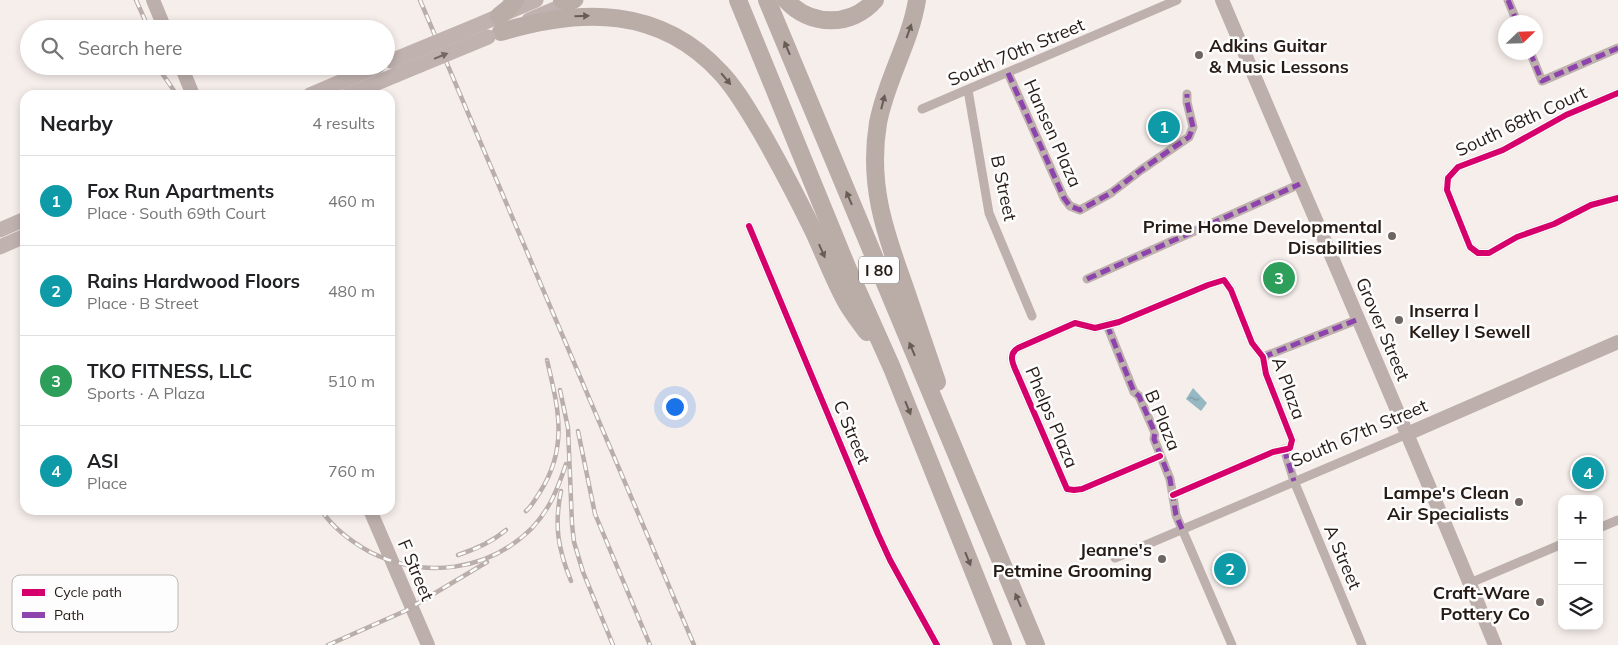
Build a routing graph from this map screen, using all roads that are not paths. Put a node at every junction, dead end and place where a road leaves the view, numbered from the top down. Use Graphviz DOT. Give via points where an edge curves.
graph roads {
  1 [pos="153,0"];
  2 [pos="515,0"];
  3 [pos="536,0"];
  4 [pos="562,0"];
  5 [pos="574,0"];
  6 [pos="727,0"];
  7 [pos="738,0"];
  8 [pos="767,0"];
  9 [pos="786,0"];
  10 [pos="875,0"];
  11 [pos="917,0"];
  12 [pos="1177,0"];
  13 [pos="1222,0"];
  14 [pos="1508,0"];
  15 [pos="1514,15"];
  16 [pos="161,20"];
  17 [pos="492,27"];
  18 [pos="1618,48"];
  19 [pos="1533,60"];
  20 [pos="395,63"];
  21 [pos="1008,73"];
  22 [pos="185,75"];
  23 [pos="364,75"];
  24 [pos="376,75"];
  25 [pos="191,90"];
  26 [pos="323,90"];
  27 [pos="355,90"];
  28 [pos="968,90"];
  29 [pos="1618,93"];
  30 [pos="1187,94"];
  31 [pos="922,109"];
  32 [pos="807,170"];
  33 [pos="1300,184"];
  34 [pos="1618,198"];
  35 [pos="20,221"];
  36 [pos="749,226"];
  37 [pos="0,230"];
  38 [pos="20,238"];
  39 [pos="0,247"];
  40 [pos="1087,279"];
  41 [pos="1032,316"];
  42 [pos="1359,319"];
  43 [pos="1107,325"];
  44 [pos="1618,342"];
  45 [pos="1263,357"];
  46 [pos="892,368"];
  47 [pos="1407,434"];
  48 [pos="1284,449"];
  49 [pos="1160,456"];
  50 [pos="1294,481"];
  51 [pos="1173,495"];
  52 [pos="372,515"];
  53 [pos="1618,520"];
  54 [pos="1603,526"];
  55 [pos="1182,528"];
  56 [pos="992,539"];
  57 [pos="1558,546"];
  58 [pos="1115,558"];
  59 [pos="1470,583"];
  60 [pos="428,645"];
  61 [pos="937,645"];
  62 [pos="1002,645"];
  63 [pos="1036,645"];
  64 [pos="1232,645"];
  65 [pos="1362,645"];
  66 [pos="1495,645"];
  1 -- 16 [label="main road"];
  2 -- 17 [label="highway"];
  3 -- 17 [label="main road"];
  4 -- 5 [label="highway"];
  5 -- 17 [label="main road"];
  6 -- 32 [label="highway"];
  7 -- 32 [label="highway, I 80"];
  56 -- 8 [label="highway, I 80, one-way"];
  9 -- 10 [label="highway" via="808,16 833,21 858,14"];
  56 -- 11 [label="highway, one-way" via="887,236 876,194 874,162 882,107"];
  12 -- 21 [label="street, South 70th Street"];
  13 -- 33 [label="main road, Grover Street"];
  14 -- 15 [label="street"];
  17 -- 20 [label="main road, bridge"];
  17 -- 46 [label="highway, one-way" via="565,17 623,19 677,37 710,62 732,86 760,130 801,205 844,299"];
  18 -- 19 [label="street" via="1542,81"];
  21 -- 28 [label="street, South 70th Street"];
  21 -- 30 [label="street, Hansen Plaza" via="1064,198 1070,206 1080,210 1104,198 1189,137 1192,117 1186,102"];
  22 -- 25 [label="main road"];
  23 -- 26 [label="main road"];
  24 -- 27 [label="main road"];
  28 -- 31 [label="street, South 70th Street"];
  28 -- 41 [label="street, B Street" via="989,213"];
  29 -- 34 [label="street, South 68th Court" via="1503,150 1458,167 1447,182 1448,194 1470,247 1483,254 1591,205"];
  32 -- 46 [label="highway, I 80"];
  33 -- 40 [label="street"];
  33 -- 42 [label="main road, Grover Street"];
  35 -- 37 [label="main road"];
  36 -- 61 [label="street, C Street" via="881,541"];
  38 -- 39 [label="main road"];
  42 -- 45 [label="street"];
  42 -- 47 [label="main road, Grover Street"];
  43 -- 45 [label="street, A Plaza" via="1224,280 1252,343"];
  43 -- 49 [label="street, B Plaza" via="1134,392 1139,396 1155,433"];
  43 -- 49 [label="street, Phelps Plaza" via="1095,328 1075,323 1018,348 1012,353 1012,359 1019,378 1065,486 1070,490"];
  44 -- 47 [label="main road, South 67th Street"];
  45 -- 48 [label="street, A Plaza" via="1266,374 1292,438 1290,448"];
  46 -- 62 [label="highway, I 80, one-way"];
  47 -- 50 [label="street, South 67th Street"];
  47 -- 59 [label="main road, Grover Street"];
  48 -- 50 [label="street"];
  48 -- 51 [label="street"];
  49 -- 51 [label="street, B Plaza"];
  50 -- 55 [label="street, South 67th Street"];
  50 -- 65 [label="street, A Street"];
  51 -- 55 [label="street, B Plaza"];
  52 -- 60 [label="main road, F Street"];
  53 -- 54 [label="street"];
  55 -- 58 [label="street, South 67th Street"];
  55 -- 64 [label="street"];
  63 -- 56 [label="highway, I 80, one-way"];
  57 -- 59 [label="street"];
  59 -- 66 [label="main road, Grover Street"];
}
